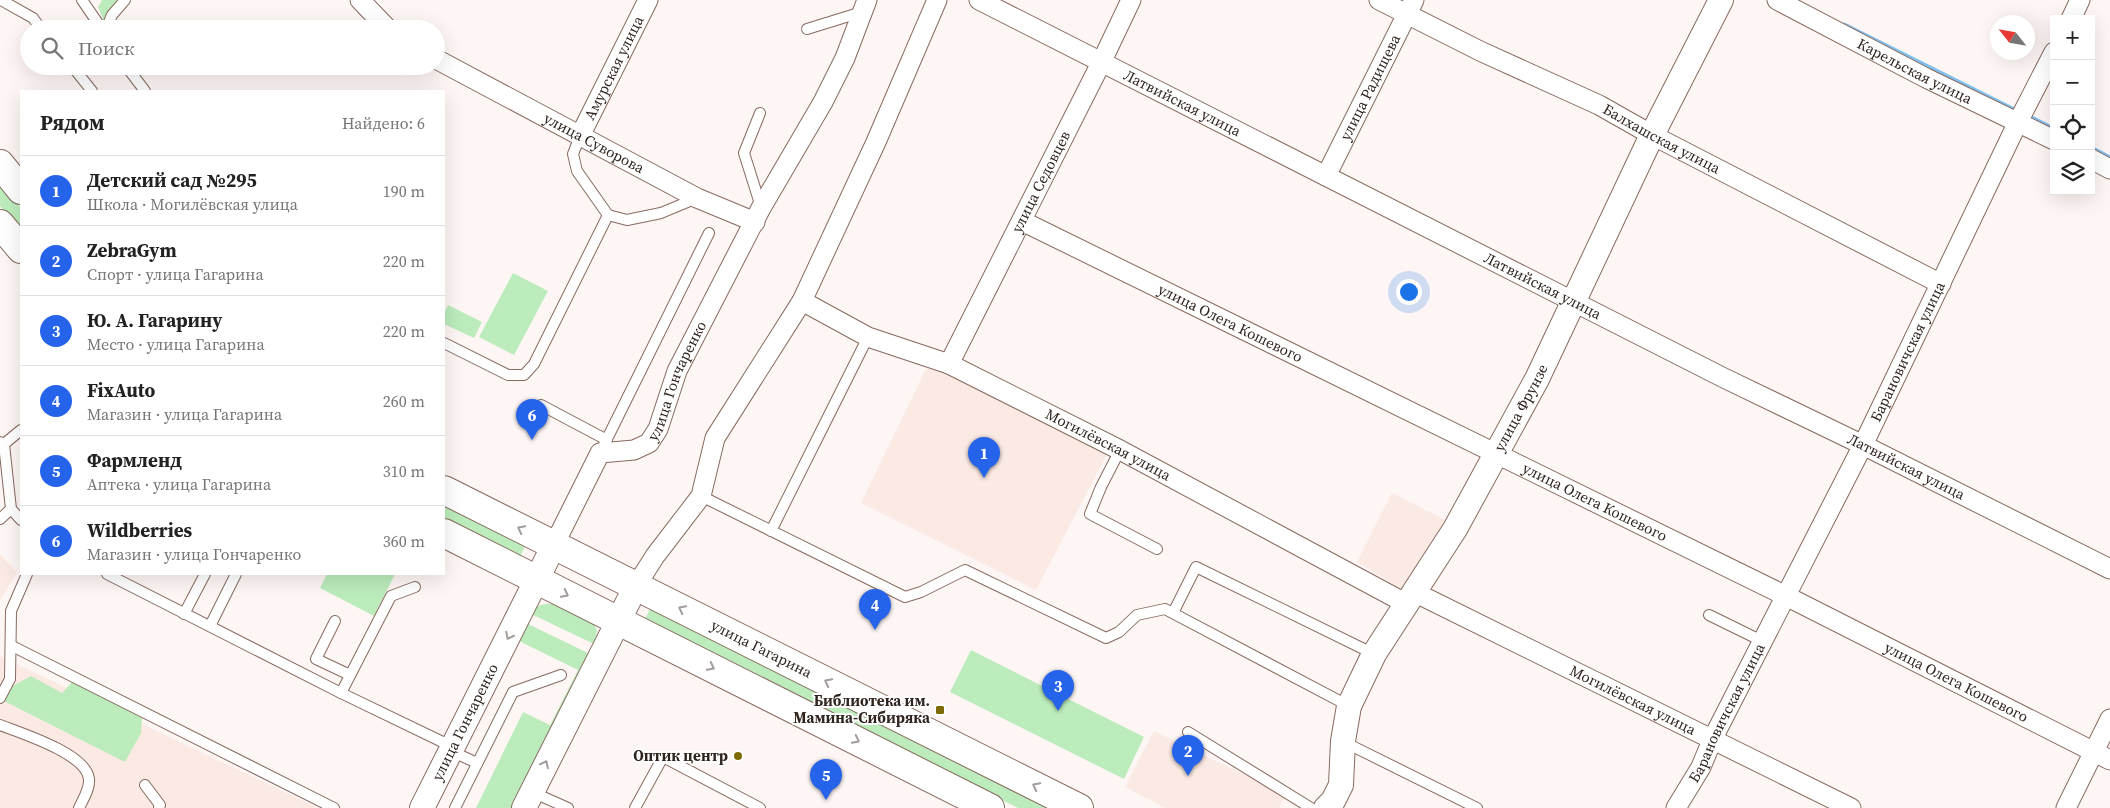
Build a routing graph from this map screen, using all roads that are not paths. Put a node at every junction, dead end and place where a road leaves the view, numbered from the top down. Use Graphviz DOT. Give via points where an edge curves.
graph roads {
  1 [pos="1,0"];
  2 [pos="82,0"];
  3 [pos="125,0"];
  4 [pos="360,0"];
  5 [pos="648,0"];
  6 [pos="938,0"];
  7 [pos="979,0"];
  8 [pos="1131,0"];
  9 [pos="1379,0"];
  10 [pos="1721,0"];
  11 [pos="1777,0"];
  12 [pos="2080,0"];
  13 [pos="864,6"];
  14 [pos="1410,7"];
  15 [pos="2073,15"];
  16 [pos="34,20"];
  17 [pos="97,20"];
  18 [pos="109,20"];
  19 [pos="379,20"];
  20 [pos="807,28"];
  21 [pos="2050,60"];
  22 [pos="1101,63"];
  23 [pos="445,64"];
  24 [pos="79,75"];
  25 [pos="133,75"];
  26 [pos="91,90"];
  27 [pos="144,90"];
  28 [pos="760,113"];
  29 [pos="2018,122"];
  30 [pos="1652,135"];
  31 [pos="580,136"];
  32 [pos="2050,138"];
  33 [pos="2095,161"];
  34 [pos="0,164"];
  35 [pos="2110,169"];
  36 [pos="1326,176"];
  37 [pos="20,189"];
  38 [pos="697,198"];
  39 [pos="608,215"];
  40 [pos="758,215"];
  41 [pos="1022,221"];
  42 [pos="0,224"];
  43 [pos="709,233"];
  44 [pos="20,248"];
  45 [pos="1941,284"];
  46 [pos="802,301"];
  47 [pos="1575,301"];
  48 [pos="868,337"];
  49 [pos="445,344"];
  50 [pos="949,364"];
  51 [pos="541,405"];
  52 [pos="20,431"];
  53 [pos="2,443"];
  54 [pos="1863,445"];
  55 [pos="603,446"];
  56 [pos="1120,450"];
  57 [pos="1496,455"];
  58 [pos="445,491"];
  59 [pos="701,496"];
  60 [pos="11,509"];
  61 [pos="0,519"];
  62 [pos="20,519"];
  63 [pos="771,531"];
  64 [pos="445,534"];
  65 [pos="554,546"];
  66 [pos="1157,549"];
  67 [pos="2110,569"];
  68 [pos="27,575"];
  69 [pos="108,575"];
  70 [pos="204,575"];
  71 [pos="236,575"];
  72 [pos="537,580"];
  73 [pos="636,586"];
  74 [pos="415,587"];
  75 [pos="1786,596"];
  76 [pos="1411,598"];
  77 [pos="1173,613"];
  78 [pos="184,614"];
  79 [pos="1709,615"];
  80 [pos="618,620"];
  81 [pos="335,621"];
  82 [pos="210,626"];
  83 [pos="1762,641"];
  84 [pos="12,646"];
  85 [pos="1374,654"];
  86 [pos="560,674"];
  87 [pos="350,675"];
  88 [pos="341,693"];
  89 [pos="0,698"];
  90 [pos="1349,706"];
  91 [pos="2110,719"];
  92 [pos="0,724"];
  93 [pos="1188,732"];
  94 [pos="1713,738"];
  95 [pos="1343,741"];
  96 [pos="452,749"];
  97 [pos="2102,756"];
  98 [pos="477,763"];
  99 [pos="145,786"];
  100 [pos="528,800"];
  101 [pos="79,808"];
  102 [pos="159,808"];
  103 [pos="334,808"];
  104 [pos="422,808"];
  105 [pos="455,808"];
  106 [pos="568,808"];
  107 [pos="635,808"];
  108 [pos="760,808"];
  109 [pos="990,808"];
  110 [pos="1079,808"];
  111 [pos="1311,808"];
  112 [pos="1326,808"];
  113 [pos="1477,808"];
  114 [pos="1676,808"];
  115 [pos="1851,808"];
  116 [pos="2066,808"];
  1 -- 16 [label="lane"];
  2 -- 17 [label="lane"];
  3 -- 18 [label="lane"];
  4 -- 19 [label="street"];
  5 -- 31 [label="street, Амурская улица"];
  6 -- 46 [label="street"];
  7 -- 22 [label="street, Латвийская улица"];
  8 -- 22 [label="street, улица Седовцев"];
  9 -- 14 [label="street, Балхашская улица"];
  10 -- 30 [label="street, улица Фрунзе"];
  11 -- 29 [label="street, Карельская улица"];
  12 -- 15 [label="street"];
  13 -- 20 [label="lane"];
  13 -- 40 [label="street, улица Гончаренко" via="845,58 823,102"];
  14 -- 30 [label="street, Балхашская улица" via="1480,51 1599,105"];
  14 -- 36 [label="street, улица Радищева"];
  21 -- 29 [label="street, Барановичская улица"];
  22 -- 36 [label="street, Латвийская улица"];
  22 -- 41 [label="street, улица Седовцев"];
  23 -- 31 [label="street, улица Суворова"];
  24 -- 26 [label="lane"];
  25 -- 27 [label="lane"];
  28 -- 40 [label="lane" via="744,153"];
  29 -- 32 [label="street, Карельская улица"];
  29 -- 45 [label="street, Барановичская улица"];
  30 -- 45 [label="street, Балхашская улица"];
  30 -- 47 [label="street, улица Фрунзе"];
  31 -- 38 [label="street, улица Суворова"];
  31 -- 39 [label="lane" via="573,154 577,171"];
  33 -- 35 [label="street"];
  34 -- 37 [label="main road"];
  36 -- 47 [label="street, Латвийская улица"];
  38 -- 39 [label="lane" via="661,213 628,220"];
  38 -- 40 [label="street, улица Суворова"];
  39 -- 49 [label="lane" via="534,364 524,375 508,375"];
  40 -- 55 [label="street, улица Гончаренко" via="677,371 658,429 649,442 634,450"];
  41 -- 50 [label="street, улица Седовцев"];
  41 -- 57 [label="street, улица Олега Кошевого"];
  42 -- 44 [label="main road"];
  43 -- 55 [label="lane"];
  45 -- 54 [label="street, Барановичская улица"];
  46 -- 48 [label="street, Могилёвская улица"];
  46 -- 59 [label="street" via="715,438"];
  47 -- 54 [label="street, Латвийская улица"];
  47 -- 57 [label="street, улица Фрунзе"];
  48 -- 50 [label="street, Могилёвская улица"];
  48 -- 63 [label="lane"];
  50 -- 56 [label="street, Могилёвская улица"];
  51 -- 55 [label="lane"];
  52 -- 53 [label="lane"];
  53 -- 60 [label="lane"];
  54 -- 67 [label="street, Латвийская улица"];
  54 -- 75 [label="street, Барановичская улица"];
  55 -- 65 [label="street, улица Гончаренко"];
  56 -- 66 [label="lane" via="1090,514"];
  56 -- 76 [label="street, Могилёвская улица"];
  57 -- 75 [label="street, улица Олега Кошевого"];
  57 -- 76 [label="street, улица Фрунзе" via="1455,529"];
  65 -- 58 [label="main road, улица Гагарина, one-way"];
  59 -- 63 [label="lane"];
  59 -- 73 [label="street"];
  60 -- 61 [label="lane"];
  60 -- 62 [label="lane"];
  63 -- 77 [label="lane" via="905,597 965,570 1106,638 1119,632 1137,615 1165,609"];
  64 -- 72 [label="main road"];
  65 -- 72 [label="street, улица Гончаренко"];
  65 -- 73 [label="main road, улица Гагарина"];
  68 -- 84 [label="lane" via="11,610"];
  69 -- 78 [label="lane"];
  70 -- 78 [label="lane"];
  71 -- 82 [label="lane"];
  72 -- 80 [label="main road, one-way"];
  72 -- 96 [label="street, улица Гончаренко, one-way"];
  73 -- 80 [label="street"];
  110 -- 73 [label="main road, улица Гагарина, one-way"];
  74 -- 87 [label="lane" via="391,596"];
  75 -- 83 [label="street, Барановичская улица"];
  75 -- 97 [label="street, улица Олега Кошевого"];
  76 -- 85 [label="street, улица Фрунзе"];
  76 -- 94 [label="street, Могилёвская улица"];
  77 -- 85 [label="lane" via="1196,567"];
  77 -- 90 [label="lane"];
  78 -- 82 [label="lane"];
  79 -- 83 [label="lane"];
  100 -- 80 [label="street, one-way"];
  80 -- 109 [label="main road, one-way"];
  81 -- 87 [label="lane" via="316,659"];
  82 -- 88 [label="lane"];
  83 -- 94 [label="street, Барановичская улица"];
  84 -- 89 [label="lane" via="10,679"];
  84 -- 103 [label="lane"];
  85 -- 90 [label="street, улица Фрунзе"];
  86 -- 98 [label="lane" via="513,692"];
  87 -- 88 [label="lane"];
  88 -- 96 [label="lane"];
  90 -- 95 [label="street, улица Фрунзе"];
  91 -- 97 [label="street"];
  92 -- 101 [label="lane" via="36,738 77,760 85,768 89,779"];
  93 -- 111 [label="lane"];
  94 -- 114 [label="street, Барановичская улица" via="1701,767"];
  94 -- 115 [label="street, Могилёвская улица"];
  95 -- 112 [label="street, улица Фрунзе" via="1341,785"];
  95 -- 113 [label="lane"];
  96 -- 98 [label="lane"];
  96 -- 104 [label="street, улица Гончаренко"];
  97 -- 116 [label="street"];
  98 -- 105 [label="lane"];
  99 -- 102 [label="lane"];
  100 -- 106 [label="lane"];
  107 -- 108 [label="lane" via="664,757"];
}
